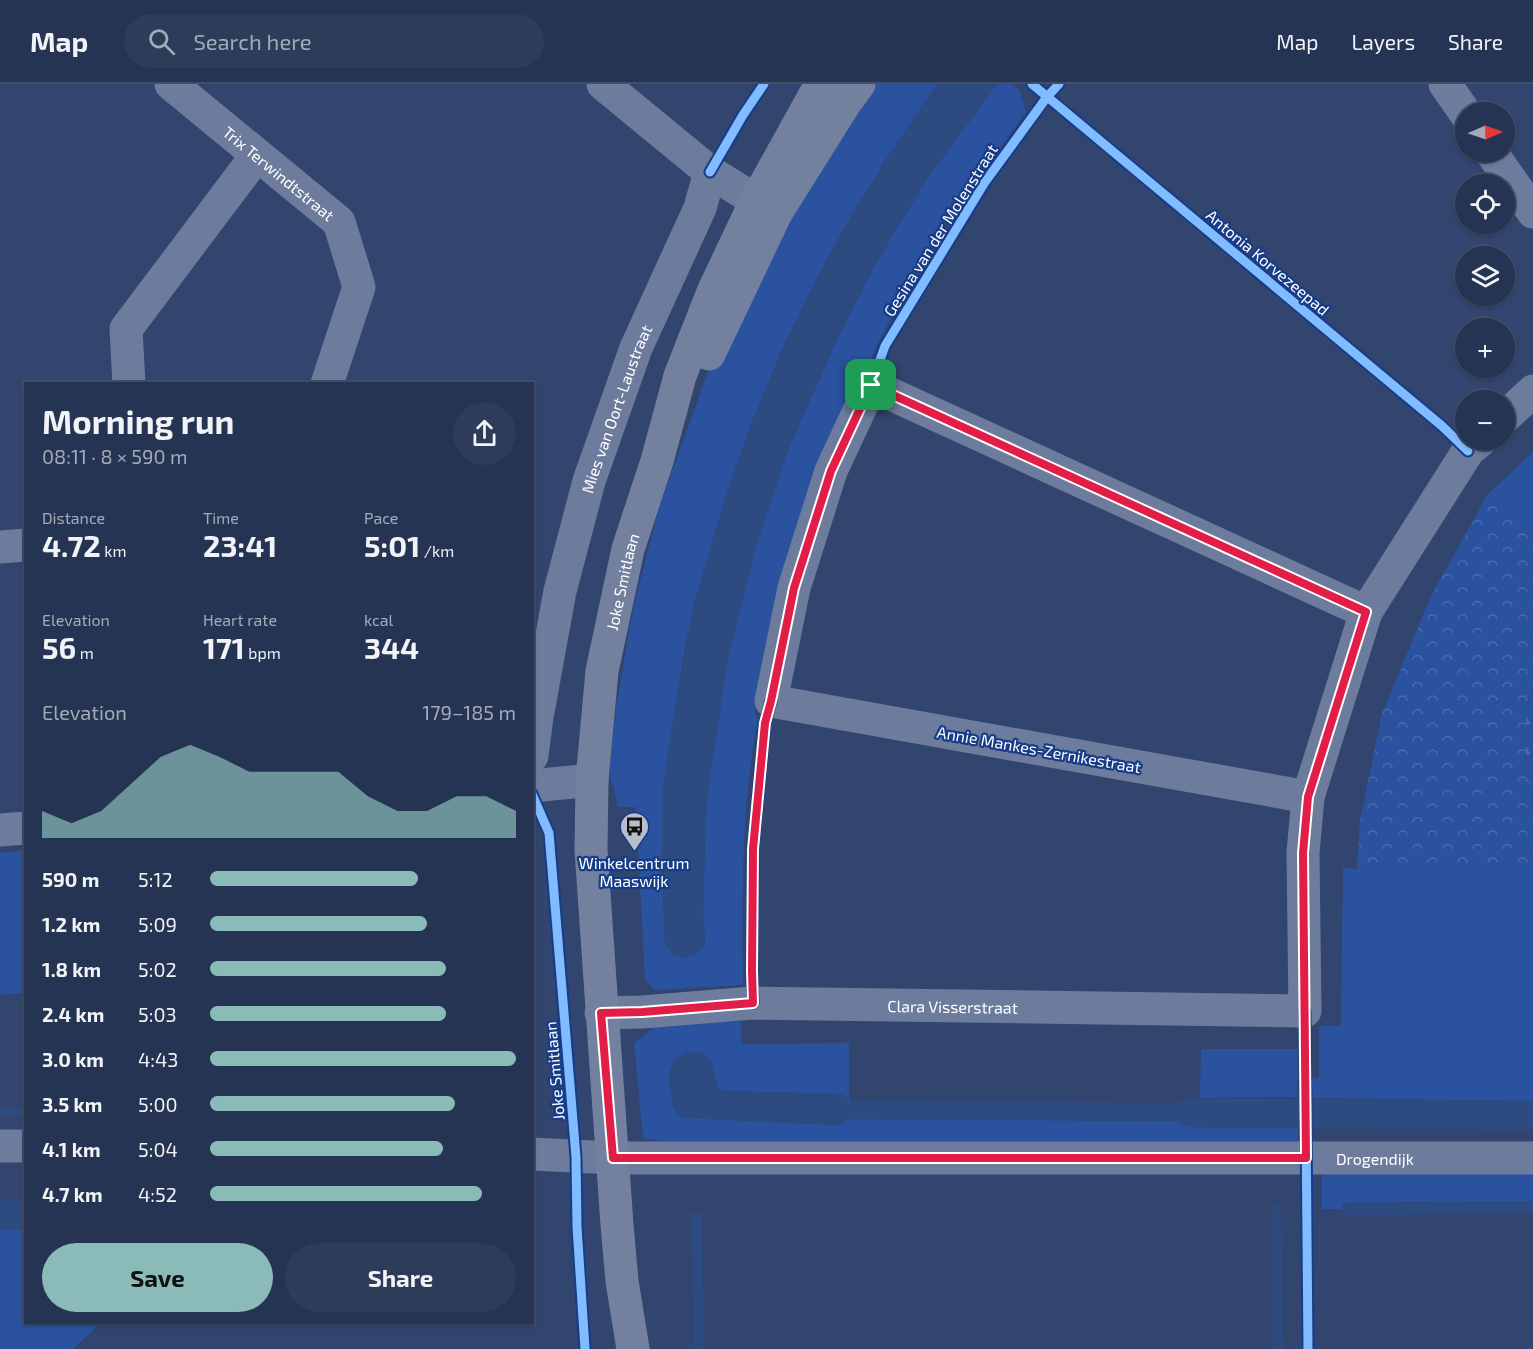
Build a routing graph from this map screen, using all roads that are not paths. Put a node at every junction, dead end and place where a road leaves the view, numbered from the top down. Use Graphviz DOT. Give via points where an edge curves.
graph roads {
  1 [pos="171,84"];
  2 [pos="603,84"];
  3 [pos="822,84"];
  4 [pos="859,84"];
  5 [pos="1445,84"];
  6 [pos="1458,102"];
  7 [pos="257,155"];
  8 [pos="1498,162"];
  9 [pos="710,172"];
  10 [pos="766,207"];
  11 [pos="1533,212"];
  12 [pos="129,382"];
  13 [pos="328,382"];
  14 [pos="1533,391"];
  15 [pos="1515,408"];
  16 [pos="1470,450"];
  17 [pos="24,545"];
  18 [pos="0,548"];
  19 [pos="1366,612"];
  20 [pos="534,740"];
  21 [pos="592,780"];
  22 [pos="534,786"];
  23 [pos="1308,797"];
  24 [pos="24,828"];
  25 [pos="0,830"];
  26 [pos="601,1013"];
  27 [pos="0,1146"];
  28 [pos="24,1146"];
  29 [pos="534,1154"];
  30 [pos="613,1158"];
  31 [pos="1533,1158"];
  32 [pos="633,1349"];
  1 -- 7 [label="street, Trix Terwindtstraat"];
  2 -- 9 [label="street"];
  3 -- 10 [label="street, Joke Smitlaan"];
  4 -- 10 [label="street, Joke Smitlaan"];
  5 -- 6 [label="street"];
  7 -- 12 [label="street" via="126,328"];
  7 -- 13 [label="street, Trix Terwindtstraat" via="339,222 359,287"];
  8 -- 11 [label="street"];
  9 -- 10 [label="street"];
  9 -- 20 [label="street, Mies van Oort-Laustraat" via="700,208 636,348 589,481 560,591"];
  10 -- 21 [label="street, Joke Smitlaan" via="734,304 657,461 628,549 602,671"];
  14 -- 15 [label="street"];
  16 -- 19 [label="street"];
  17 -- 18 [label="street"];
  19 -- 23 [label="street"];
  19 -- 23 [label="street, Annie Mankes-Zernikestraat" via="871,385 831,471 797,578 771,701"];
  21 -- 22 [label="street"];
  21 -- 26 [label="street, Joke Smitlaan" via="591,850"];
  23 -- 26 [label="street, Clara Visserstraat" via="1303,853 1305,1011 753,1003"];
  24 -- 25 [label="street"];
  26 -- 30 [label="street, Joke Smitlaan"];
  27 -- 28 [label="street"];
  29 -- 30 [label="street, Drogendijk"];
  30 -- 31 [label="street, Drogendijk"];
  30 -- 32 [label="street, Joke Smitlaan" via="621,1270"];
}
